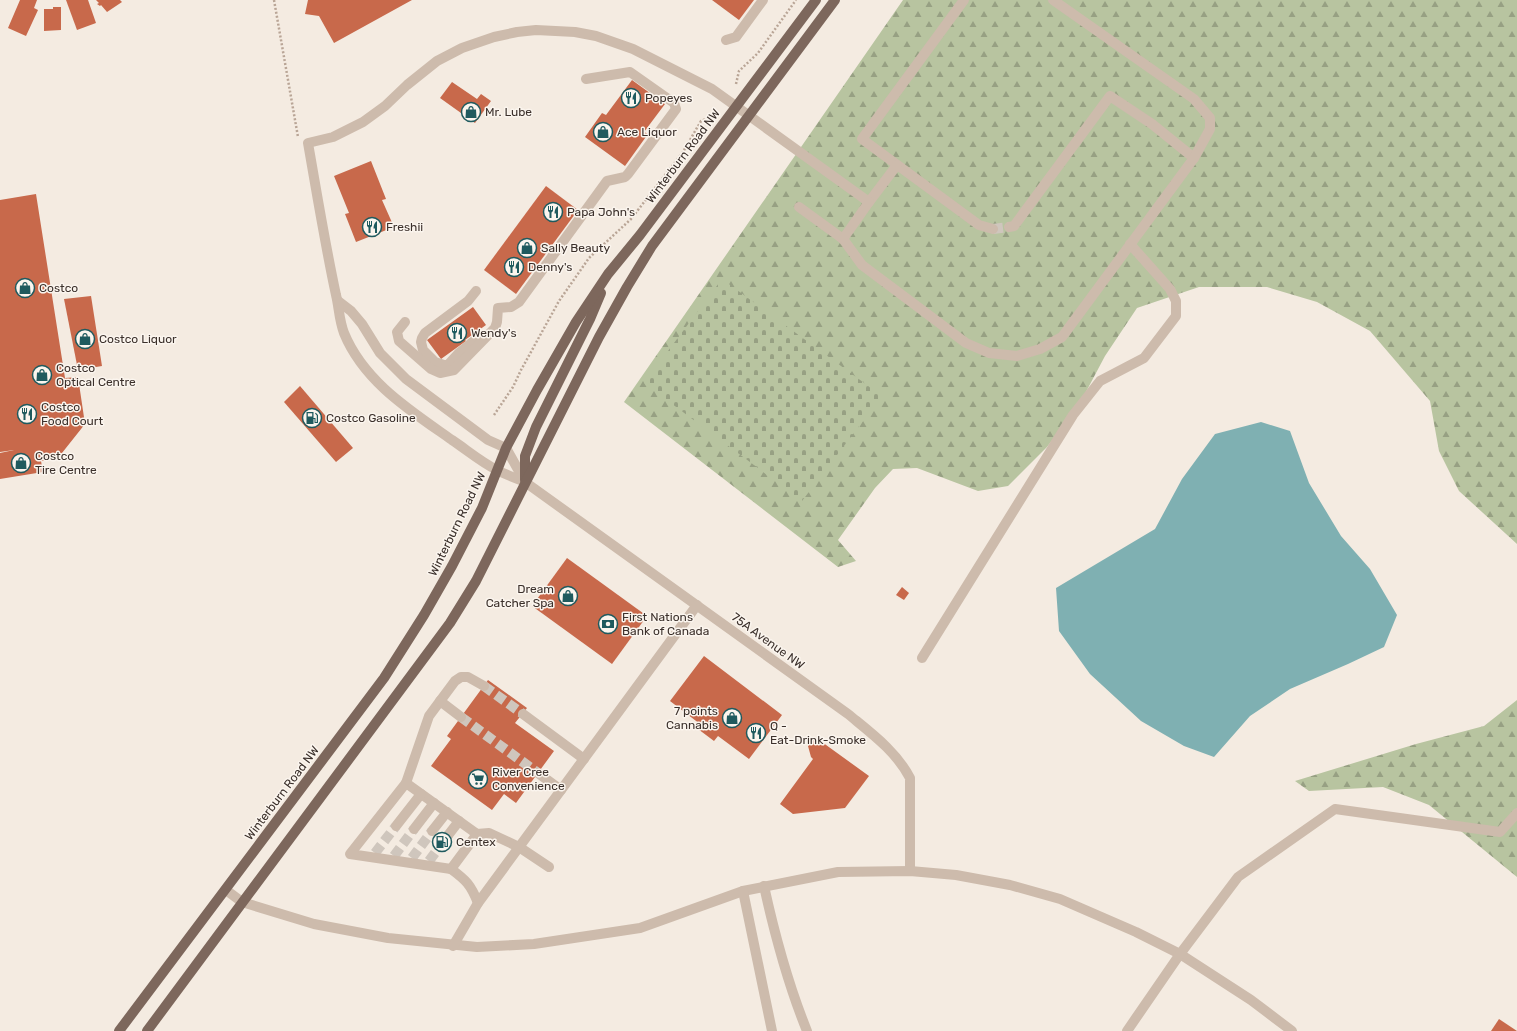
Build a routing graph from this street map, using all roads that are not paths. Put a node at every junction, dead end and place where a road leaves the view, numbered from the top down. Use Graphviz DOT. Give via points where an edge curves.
graph roads {
  1 [pos="763,0"];
  2 [pos="816,0"];
  3 [pos="835,0"];
  4 [pos="964,0"];
  5 [pos="1053,0"];
  6 [pos="726,40"];
  7 [pos="586,79"];
  8 [pos="737,107"];
  9 [pos="750,116"];
  10 [pos="1194,158"];
  11 [pos="896,165"];
  12 [pos="869,202"];
  13 [pos="799,207"];
  14 [pos="1009,227"];
  15 [pos="994,229"];
  16 [pos="843,239"];
  17 [pos="1130,244"];
  18 [pos="608,274"];
  19 [pos="476,291"];
  20 [pos="338,301"];
  21 [pos="405,322"];
  22 [pos="486,338"];
  23 [pos="506,448"];
  24 [pos="497,470"];
  25 [pos="525,482"];
  26 [pos="697,605"];
  27 [pos="922,658"];
  28 [pos="484,686"];
  29 [pos="440,701"];
  30 [pos="522,714"];
  31 [pos="461,717"];
  32 [pos="584,759"];
  33 [pos="538,773"];
  34 [pos="406,783"];
  35 [pos="561,790"];
  36 [pos="421,794"];
  37 [pos="434,803"];
  38 [pos="447,812"];
  39 [pos="1517,813"];
  40 [pos="459,821"];
  41 [pos="396,826"];
  42 [pos="414,829"];
  43 [pos="432,831"];
  44 [pos="449,834"];
  45 [pos="477,834"];
  46 [pos="519,847"];
  47 [pos="549,867"];
  48 [pos="451,869"];
  49 [pos="910,870"];
  50 [pos="764,886"];
  51 [pos="226,890"];
  52 [pos="743,892"];
  53 [pos="242,902"];
  54 [pos="478,903"];
  55 [pos="453,946"];
  56 [pos="1180,954"];
  57 [pos="119,1031"];
  58 [pos="147,1031"];
  59 [pos="772,1031"];
  60 [pos="806,1031"];
  61 [pos="1127,1031"];
  62 [pos="1292,1031"];
  1 -- 6 [label="street" via="736,37"];
  2 -- 8 [label="main road, Winterburn Road NW"];
  3 -- 9 [label="main road"];
  4 -- 11 [label="street" via="862,139"];
  5 -- 10 [label="street" via="1194,100 1210,118 1210,129"];
  7 -- 22 [label="street" via="630,72 674,103 676,109 628,174 607,181 519,302 511,307 498,308 498,322"];
  8 -- 9 [label="street"];
  8 -- 18 [label="main road, Winterburn Road NW" via="640,236"];
  8 -- 20 [label="street" via="696,80 633,49 596,36 536,30 494,37 462,48 422,72 385,106 363,122 333,137 308,143"];
  9 -- 12 [label="street"];
  9 -- 25 [label="main road" via="652,246 599,337"];
  10 -- 14 [label="street" via="1152,124 1110,96 1014,226"];
  10 -- 17 [label="street"];
  11 -- 12 [label="street"];
  11 -- 15 [label="street" via="979,225"];
  12 -- 16 [label="street"];
  13 -- 16 [label="street"];
  16 -- 17 [label="street" via="862,265 966,343 989,353 1017,356 1040,349 1062,337"];
  17 -- 27 [label="street" via="1170,289 1176,301 1176,316 1144,358 1100,381 1073,415"];
  18 -- 23 [label="main road, Winterburn Road NW" via="576,322"];
  18 -- 25 [label="main road" via="590,319 536,427 525,456"];
  19 -- 22 [label="street" via="468,301 425,333 422,346 425,353 435,362 444,365 474,341"];
  20 -- 23 [label="street" via="362,324 380,353 406,379 488,440"];
  20 -- 24 [label="street" via="344,333 362,365 396,400"];
  21 -- 22 [label="street" via="397,332 399,341 431,369 440,373 454,370"];
  23 -- 24 [label="main road, Winterburn Road NW"];
  23 -- 25 [label="street"];
  24 -- 25 [label="street"];
  24 -- 51 [label="main road, Winterburn Road NW" via="482,508 452,566 384,678"];
  25 -- 26 [label="street, 75A Avenue NW"];
  25 -- 53 [label="main road" via="476,581 450,623"];
  26 -- 32 [label="street"];
  26 -- 49 [label="street, 75A Avenue NW" via="848,714 886,746 904,767 910,778"];
  28 -- 29 [label="street" via="468,676 461,677"];
  29 -- 31 [label="street"];
  29 -- 34 [label="street" via="429,716"];
  30 -- 32 [label="street"];
  32 -- 35 [label="street"];
  33 -- 35 [label="street"];
  34 -- 36 [label="street"];
  34 -- 48 [label="street" via="350,854 410,860"];
  35 -- 46 [label="street"];
  36 -- 37 [label="street"];
  36 -- 41 [label="street"];
  37 -- 38 [label="street"];
  37 -- 42 [label="street"];
  38 -- 40 [label="street"];
  38 -- 43 [label="street"];
  39 -- 56 [label="street" via="1500,832 1335,809 1238,877"];
  40 -- 44 [label="street"];
  40 -- 45 [label="street"];
  45 -- 46 [label="street" via="489,833"];
  45 -- 48 [label="street"];
  46 -- 47 [label="street"];
  46 -- 54 [label="street"];
  48 -- 54 [label="street" via="466,880 473,889"];
  49 -- 50 [label="street" via="838,872"];
  49 -- 56 [label="street" via="1003,884 1060,899"];
  50 -- 52 [label="street"];
  50 -- 60 [label="street" via="776,940"];
  51 -- 53 [label="street"];
  51 -- 57 [label="main road, Winterburn Road NW"];
  52 -- 55 [label="street" via="640,928 534,944"];
  52 -- 59 [label="street"];
  53 -- 55 [label="street" via="314,924 388,938"];
  53 -- 58 [label="main road"];
  54 -- 55 [label="street"];
  56 -- 61 [label="street"];
  56 -- 62 [label="street" via="1251,1000"];
}
